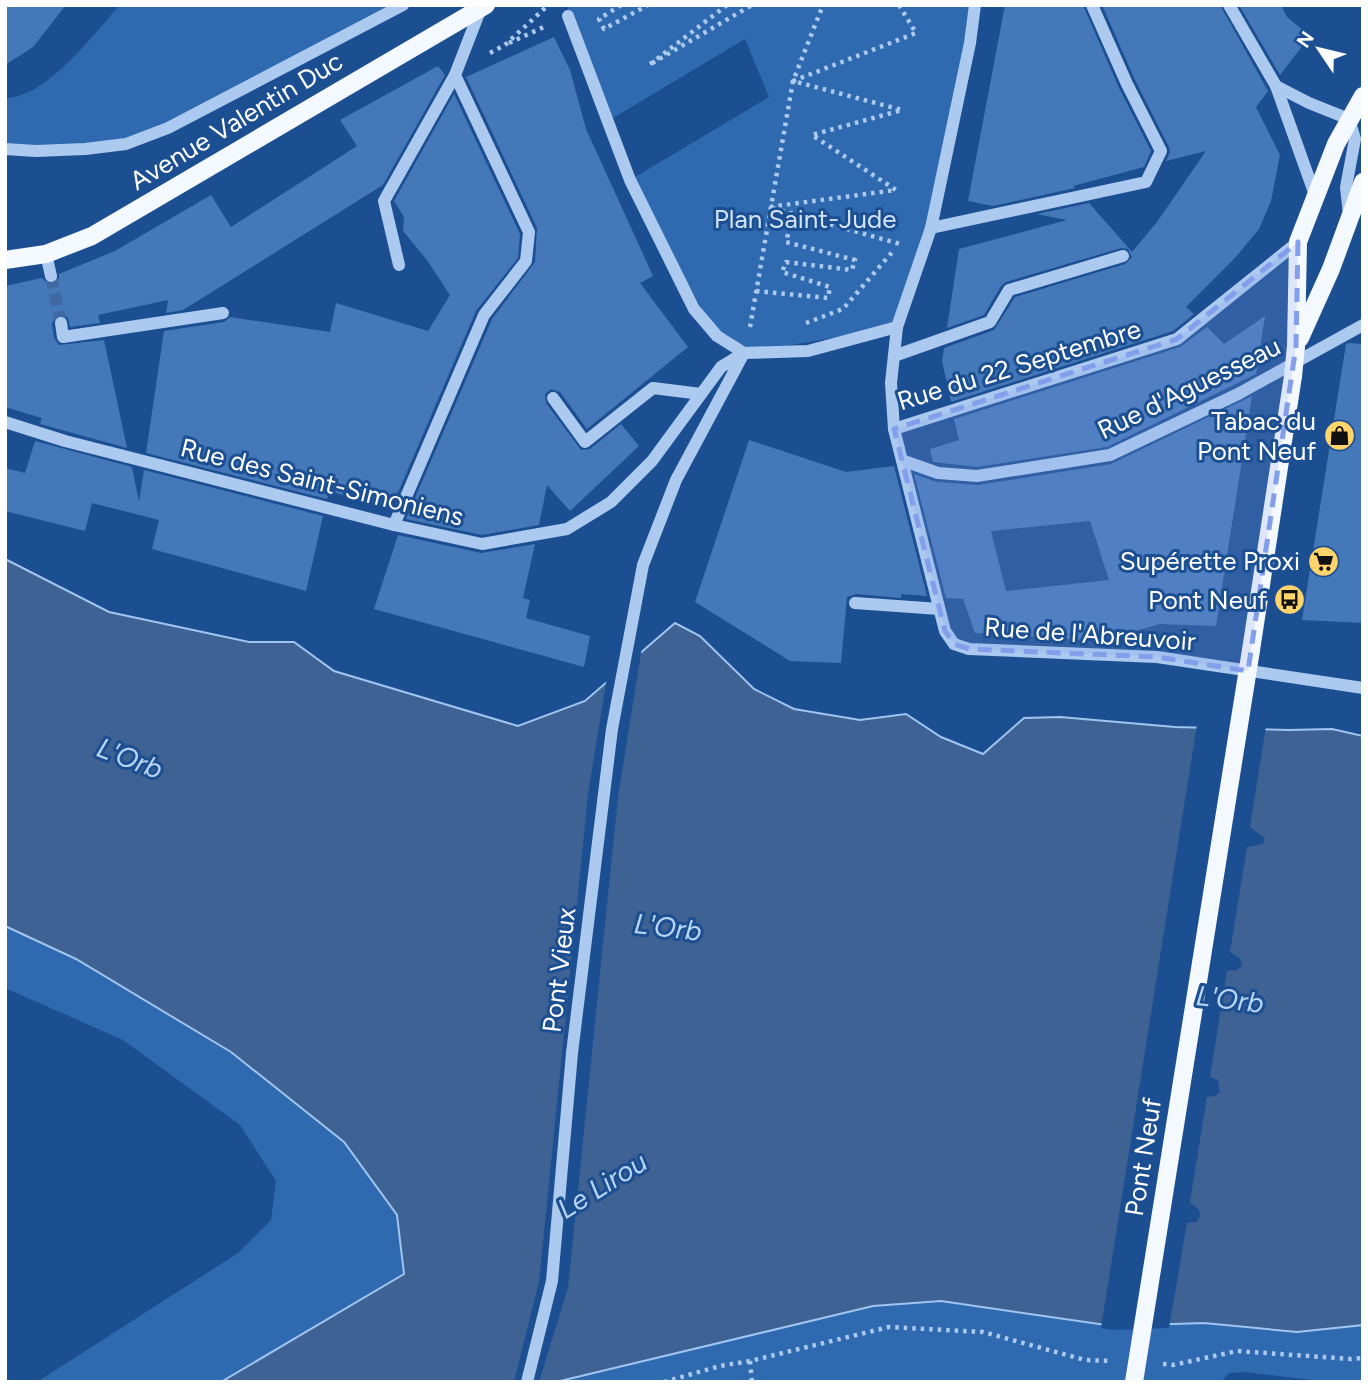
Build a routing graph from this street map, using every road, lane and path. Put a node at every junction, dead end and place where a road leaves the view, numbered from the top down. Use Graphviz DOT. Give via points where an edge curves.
graph roads {
  1 [pos="403,5"];
  2 [pos="548,5"];
  3 [pos="621,5"];
  4 [pos="648,5"];
  5 [pos="727,5"];
  6 [pos="752,5"];
  7 [pos="823,5"];
  8 [pos="900,5"];
  9 [pos="975,5"];
  10 [pos="1092,5"];
  11 [pos="1229,5"];
  12 [pos="483,7"];
  13 [pos="568,16"];
  14 [pos="505,45"];
  15 [pos="491,54"];
  16 [pos="454,75"];
  17 [pos="793,81"];
  18 [pos="1276,86"];
  19 [pos="1363,96"];
  20 [pos="1349,119"];
  21 [pos="5,149"];
  22 [pos="1363,182"];
  23 [pos="1315,195"];
  24 [pos="769,207"];
  25 [pos="793,214"];
  26 [pos="1349,215"];
  27 [pos="931,228"];
  28 [pos="901,231"];
  29 [pos="1298,242"];
  30 [pos="897,243"];
  31 [pos="925,250"];
  32 [pos="47,254"];
  33 [pos="1124,256"];
  34 [pos="5,260"];
  35 [pos="398,265"];
  36 [pos="51,276"];
  37 [pos="756,291"];
  38 [pos="223,313"];
  39 [pos="61,323"];
  40 [pos="1363,325"];
  41 [pos="761,326"];
  42 [pos="794,327"];
  43 [pos="897,327"];
  44 [pos="1296,346"];
  45 [pos="744,353"];
  46 [pos="894,356"];
  47 [pos="701,394"];
  48 [pos="553,398"];
  49 [pos="5,422"];
  50 [pos="894,429"];
  51 [pos="904,461"];
  52 [pos="394,525"];
  53 [pos="855,603"];
  54 [pos="939,608"];
  55 [pos="1363,688"];
  56 [pos="1363,1358"];
  57 [pos="750,1361"];
  58 [pos="1123,1362"];
  59 [pos="1161,1364"];
  60 [pos="527,1382"];
  61 [pos="664,1382"];
  62 [pos="752,1382"];
  63 [pos="1133,1382"];
  1 -- 21 [label="street" via="168,128 126,144"];
  2 -- 14 [label="path"];
  3 -- 4 [label="path" via="599,19 604,29"];
  5 -- 6 [label="path" via="649,65"];
  7 -- 17 [label="path"];
  8 -- 17 [label="path" via="916,33"];
  9 -- 27 [label="street"];
  10 -- 27 [label="street" via="1161,150 1146,182"];
  11 -- 18 [label="street"];
  12 -- 16 [label="street"];
  12 -- 32 [label="main road, Avenue Valentin Duc" via="92,236"];
  13 -- 14 [label="path"];
  13 -- 45 [label="street" via="630,180 694,309 717,336"];
  14 -- 15 [label="path"];
  16 -- 35 [label="street" via="384,201"];
  16 -- 52 [label="street" via="529,232 526,261 484,315"];
  17 -- 24 [label="path"];
  17 -- 24 [label="path" via="902,110 812,135 896,190"];
  18 -- 20 [label="street"];
  18 -- 23 [label="street"];
  19 -- 20 [label="main road"];
  20 -- 23 [label="main road"];
  20 -- 26 [label="street" via="1355,139 1346,187"];
  22 -- 26 [label="main road"];
  23 -- 29 [label="main road"];
  24 -- 25 [label="path"];
  24 -- 37 [label="path"];
  25 -- 30 [label="path"];
  25 -- 37 [label="path" via="786,242 855,260 852,270 786,262 782,272 830,287 828,298"];
  26 -- 44 [label="main road" via="1331,269"];
  27 -- 31 [label="street"];
  28 -- 30 [label="path"];
  29 -- 44 [label="main road"];
  29 -- 50 [label="street, Rue du 22 Septembre" via="1177,339"];
  30 -- 31 [label="path"];
  30 -- 42 [label="path" via="893,254 843,309"];
  31 -- 43 [label="street"];
  32 -- 34 [label="main road, Avenue Valentin Duc"];
  32 -- 36 [label="street"];
  33 -- 46 [label="street" via="1009,290 990,322"];
  37 -- 41 [label="path" via="750,325"];
  38 -- 39 [label="street" via="63,337"];
  40 -- 51 [label="street, Rue d'Aguesseau" via="1238,394 1110,455 977,476 938,473"];
  43 -- 45 [label="street" via="808,351"];
  43 -- 46 [label="street, Rue du 22 Septembre"];
  44 -- 63 [label="main road, Pont Neuf, bridge"];
  45 -- 47 [label="street, Rue des Saint-Simoniens" via="721,367"];
  45 -- 60 [label="street, Pont Vieux" via="676,480 643,565 610,742 572,1053 552,1281"];
  46 -- 50 [label="street, Rue du 22 Septembre"];
  47 -- 48 [label="street" via="653,388 585,442"];
  47 -- 52 [label="street, Rue des Saint-Simoniens" via="652,461 611,502 567,529 482,544"];
  49 -- 52 [label="street, Rue des Saint-Simoniens"];
  50 -- 51 [label="street, Rue de l'Abreuvoir"];
  51 -- 54 [label="street, Rue de l'Abreuvoir"];
  53 -- 54 [label="street"];
  54 -- 55 [label="street, Rue de l'Abreuvoir" via="954,644 970,649 1157,657"];
  56 -- 59 [label="path" via="1237,1351"];
  57 -- 58 [label="path" via="889,1326 983,1332 1085,1360"];
  57 -- 61 [label="path"];
  57 -- 62 [label="path"];
}
